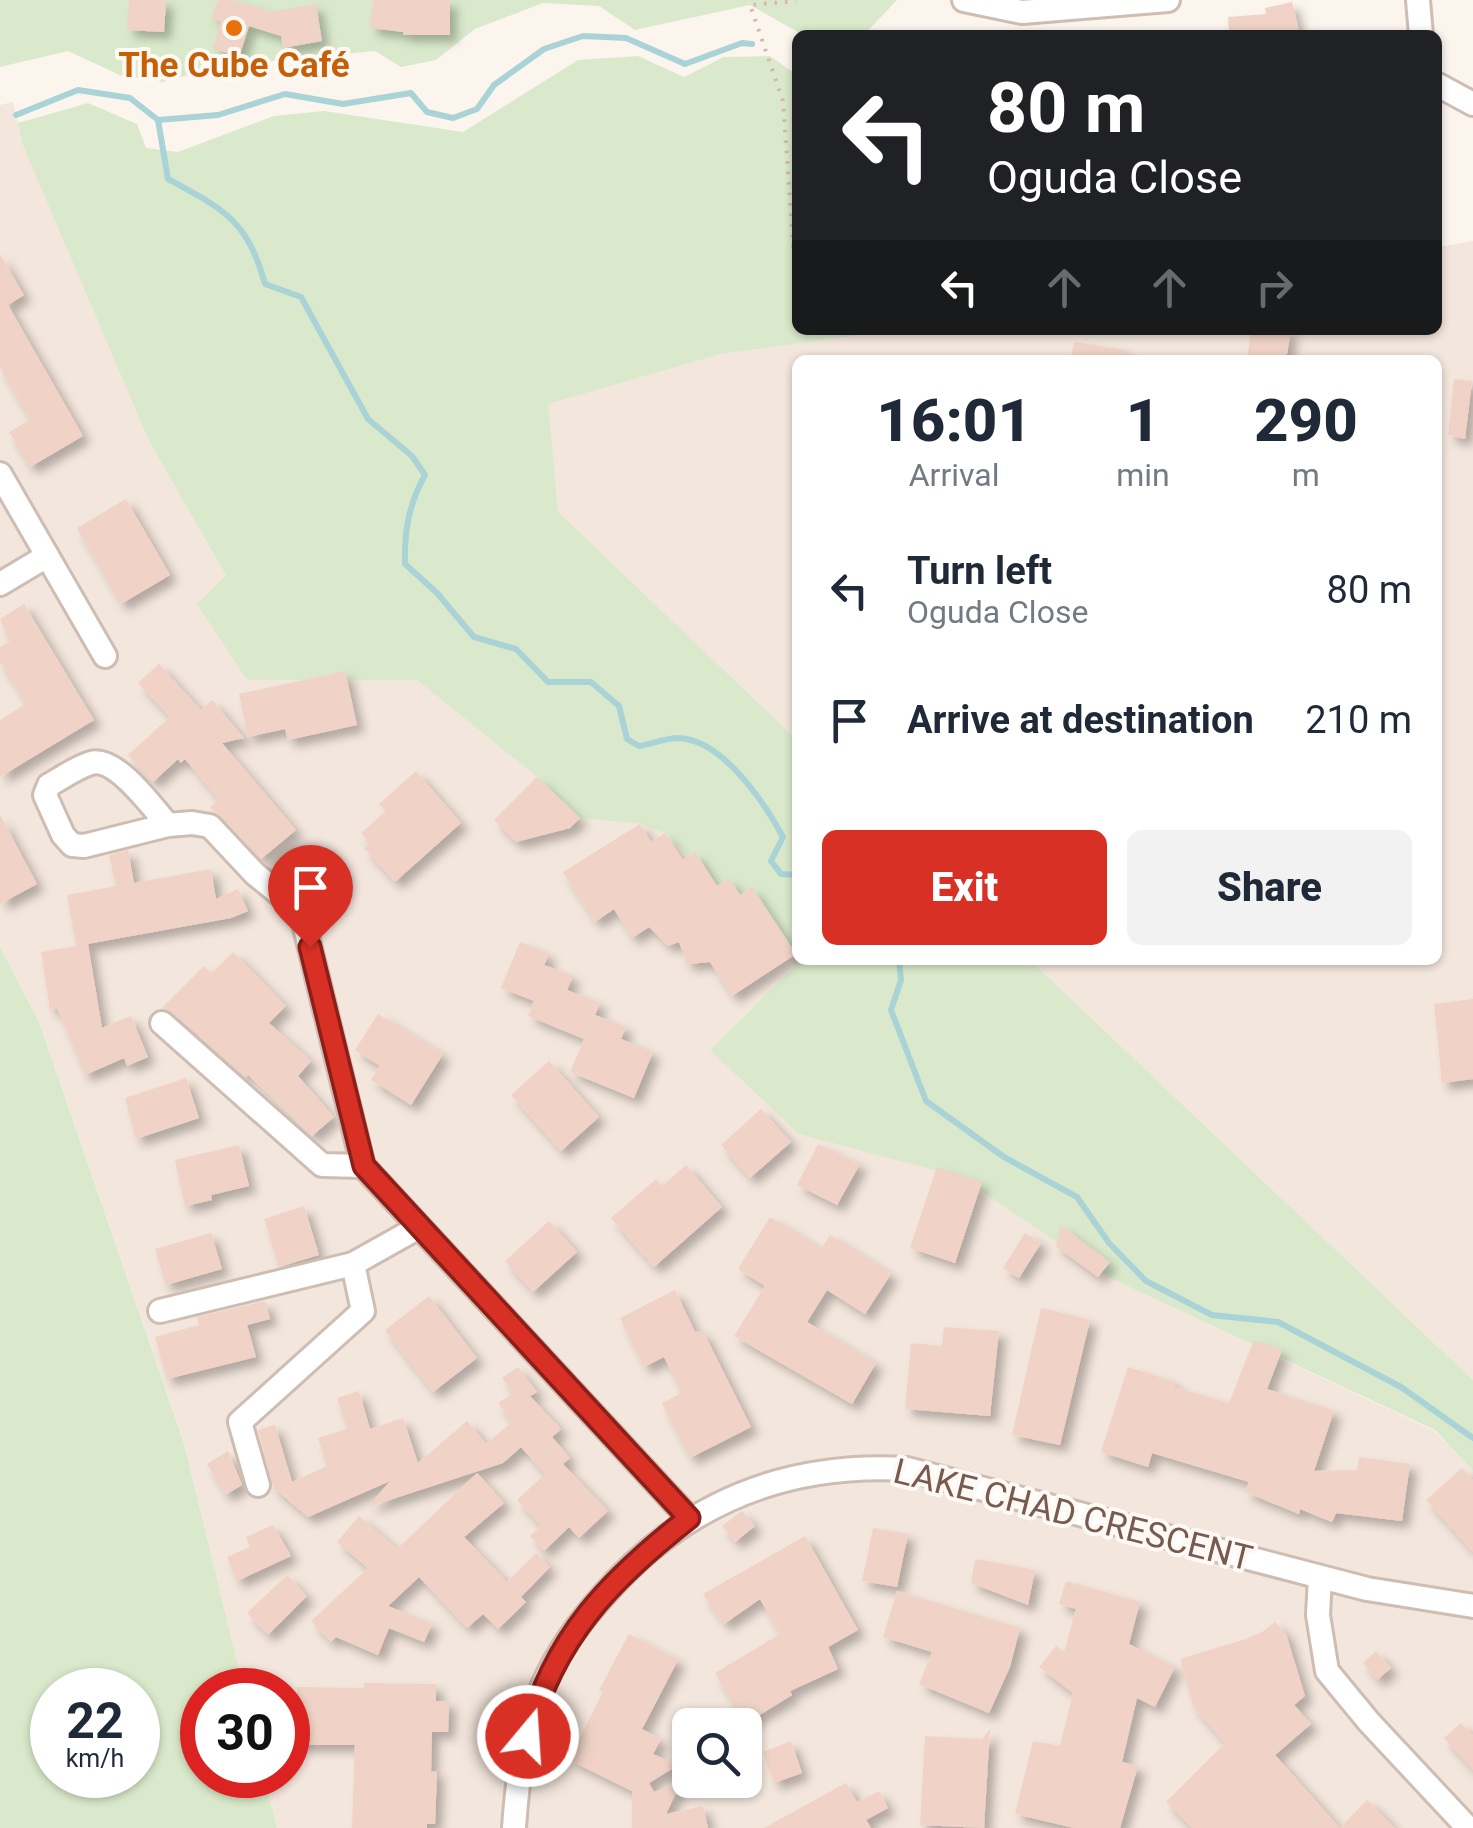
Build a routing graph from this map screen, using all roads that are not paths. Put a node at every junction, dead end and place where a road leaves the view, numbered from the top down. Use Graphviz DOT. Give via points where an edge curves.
graph roads {
  1 [pos="964,0"];
  2 [pos="1168,0"];
  3 [pos="1418,0"];
  4 [pos="1025,24"];
  5 [pos="1421,30"];
  6 [pos="1442,87"];
  7 [pos="1473,104"];
  8 [pos="0,474"];
  9 [pos="47,556"];
  10 [pos="0,584"];
  11 [pos="104,656"];
  12 [pos="168,825"];
  13 [pos="162,1023"];
  14 [pos="364,1166"];
  15 [pos="419,1227"];
  16 [pos="353,1264"];
  17 [pos="160,1311"];
  18 [pos="258,1485"];
  19 [pos="689,1518"];
  20 [pos="1320,1576"];
  21 [pos="1473,1606"];
  22 [pos="514,1828"];
  23 [pos="1468,1828"];
  1 -- 4 [label="street"];
  2 -- 4 [label="street"];
  3 -- 5 [label="street"];
  6 -- 7 [label="street"];
  8 -- 9 [label="street"];
  9 -- 10 [label="street"];
  9 -- 11 [label="street"];
  12 -- 12 [label="street" via="72,845 45,794 49,785 89,763 104,762"];
  12 -- 14 [label="street" via="210,826 301,911"];
  13 -- 14 [label="street" via="322,1165"];
  14 -- 15 [label="street"];
  15 -- 16 [label="street"];
  15 -- 19 [label="street"];
  16 -- 17 [label="street"];
  16 -- 18 [label="street" via="363,1311 240,1422"];
  19 -- 20 [label="street, LAKE CHAD CRESCENT" via="796,1477 865,1466 907,1469"];
  19 -- 22 [label="street, LAKE CHAD CRESCENT" via="620,1576 573,1630 537,1699 518,1772"];
  20 -- 21 [label="street, LAKE CHAD CRESCENT"];
  20 -- 23 [label="street" via="1327,1671"];
}
